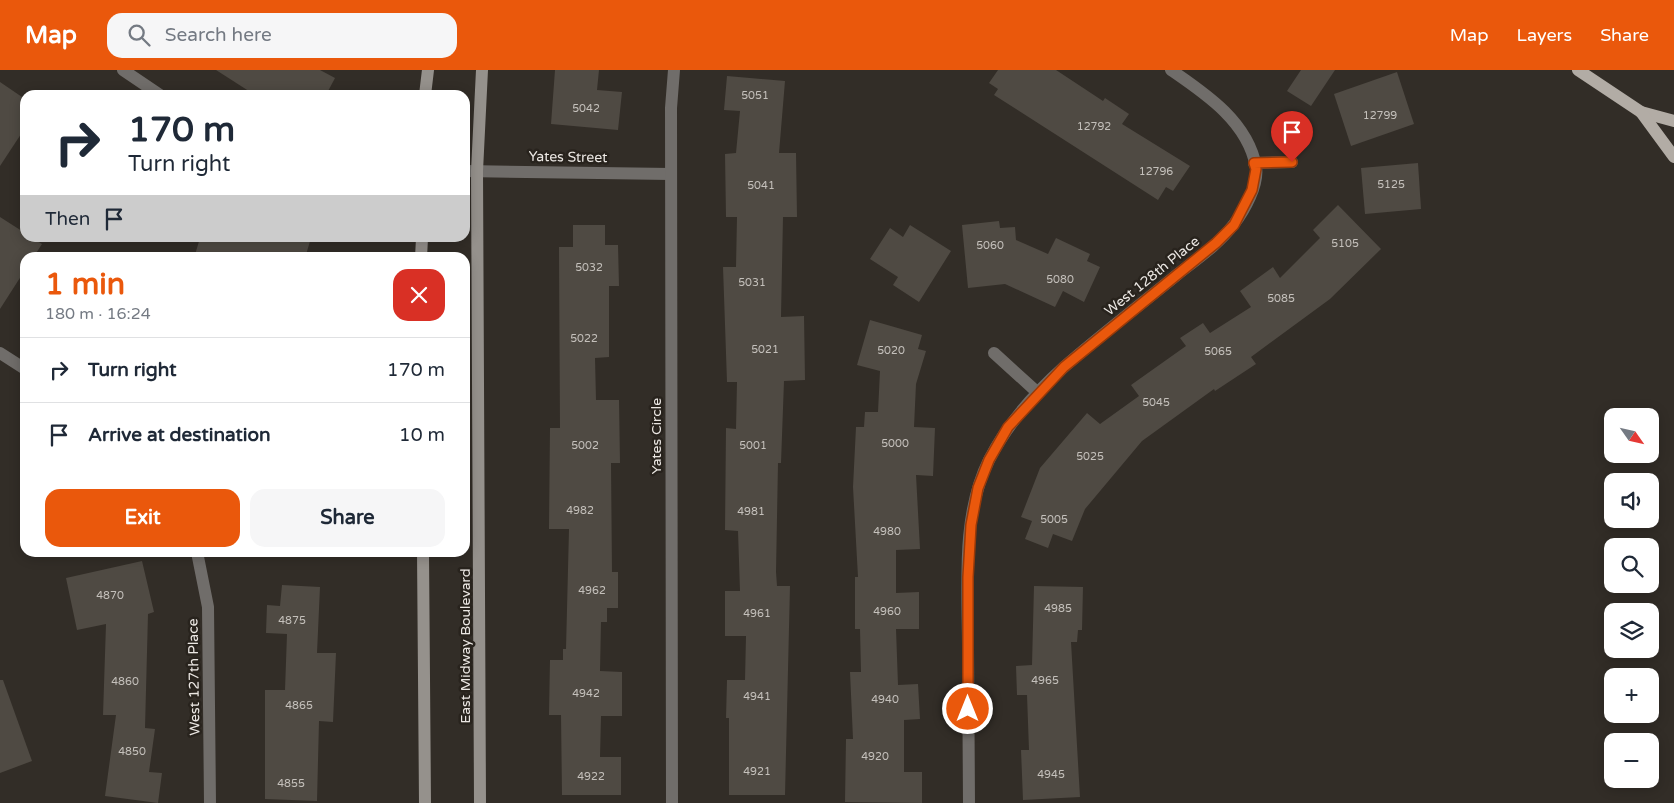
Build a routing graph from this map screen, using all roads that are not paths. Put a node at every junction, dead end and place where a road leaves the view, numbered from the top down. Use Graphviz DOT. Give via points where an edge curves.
graph roads {
  1 [pos="123,70"];
  2 [pos="428,70"];
  3 [pos="482,70"];
  4 [pos="674,70"];
  5 [pos="1171,70"];
  6 [pos="1578,70"];
  7 [pos="153,90"];
  8 [pos="426,90"];
  9 [pos="1641,112"];
  10 [pos="1674,121"];
  11 [pos="1674,157"];
  12 [pos="1292,162"];
  13 [pos="1254,163"];
  14 [pos="471,171"];
  15 [pos="670,174"];
  16 [pos="0,353"];
  17 [pos="994,353"];
  18 [pos="20,366"];
  19 [pos="1038,393"];
  20 [pos="199,557"];
  21 [pos="423,557"];
  22 [pos="210,803"];
  23 [pos="424,803"];
  24 [pos="480,803"];
  25 [pos="672,803"];
  26 [pos="969,803"];
  1 -- 7 [label="street"];
  2 -- 8 [label="main road"];
  3 -- 14 [label="main road, East Midway Boulevard"];
  4 -- 15 [label="street, Yates Circle"];
  5 -- 13 [label="street" via="1240,128"];
  6 -- 9 [label="main road"];
  9 -- 10 [label="main road"];
  9 -- 11 [label="main road"];
  12 -- 13 [label="street"];
  13 -- 19 [label="street, West 128th Place" via="1252,190 1243,211 1216,243 1064,367"];
  14 -- 15 [label="street, Yates Street"];
  14 -- 24 [label="main road, East Midway Boulevard"];
  15 -- 25 [label="street, Yates Circle"];
  16 -- 18 [label="street"];
  17 -- 19 [label="street"];
  19 -- 26 [label="street, West 128th Place" via="1008,427 989,460 978,488 971,525 968,577"];
  20 -- 22 [label="street, West 127th Place" via="208,608"];
  21 -- 23 [label="main road"];
}
